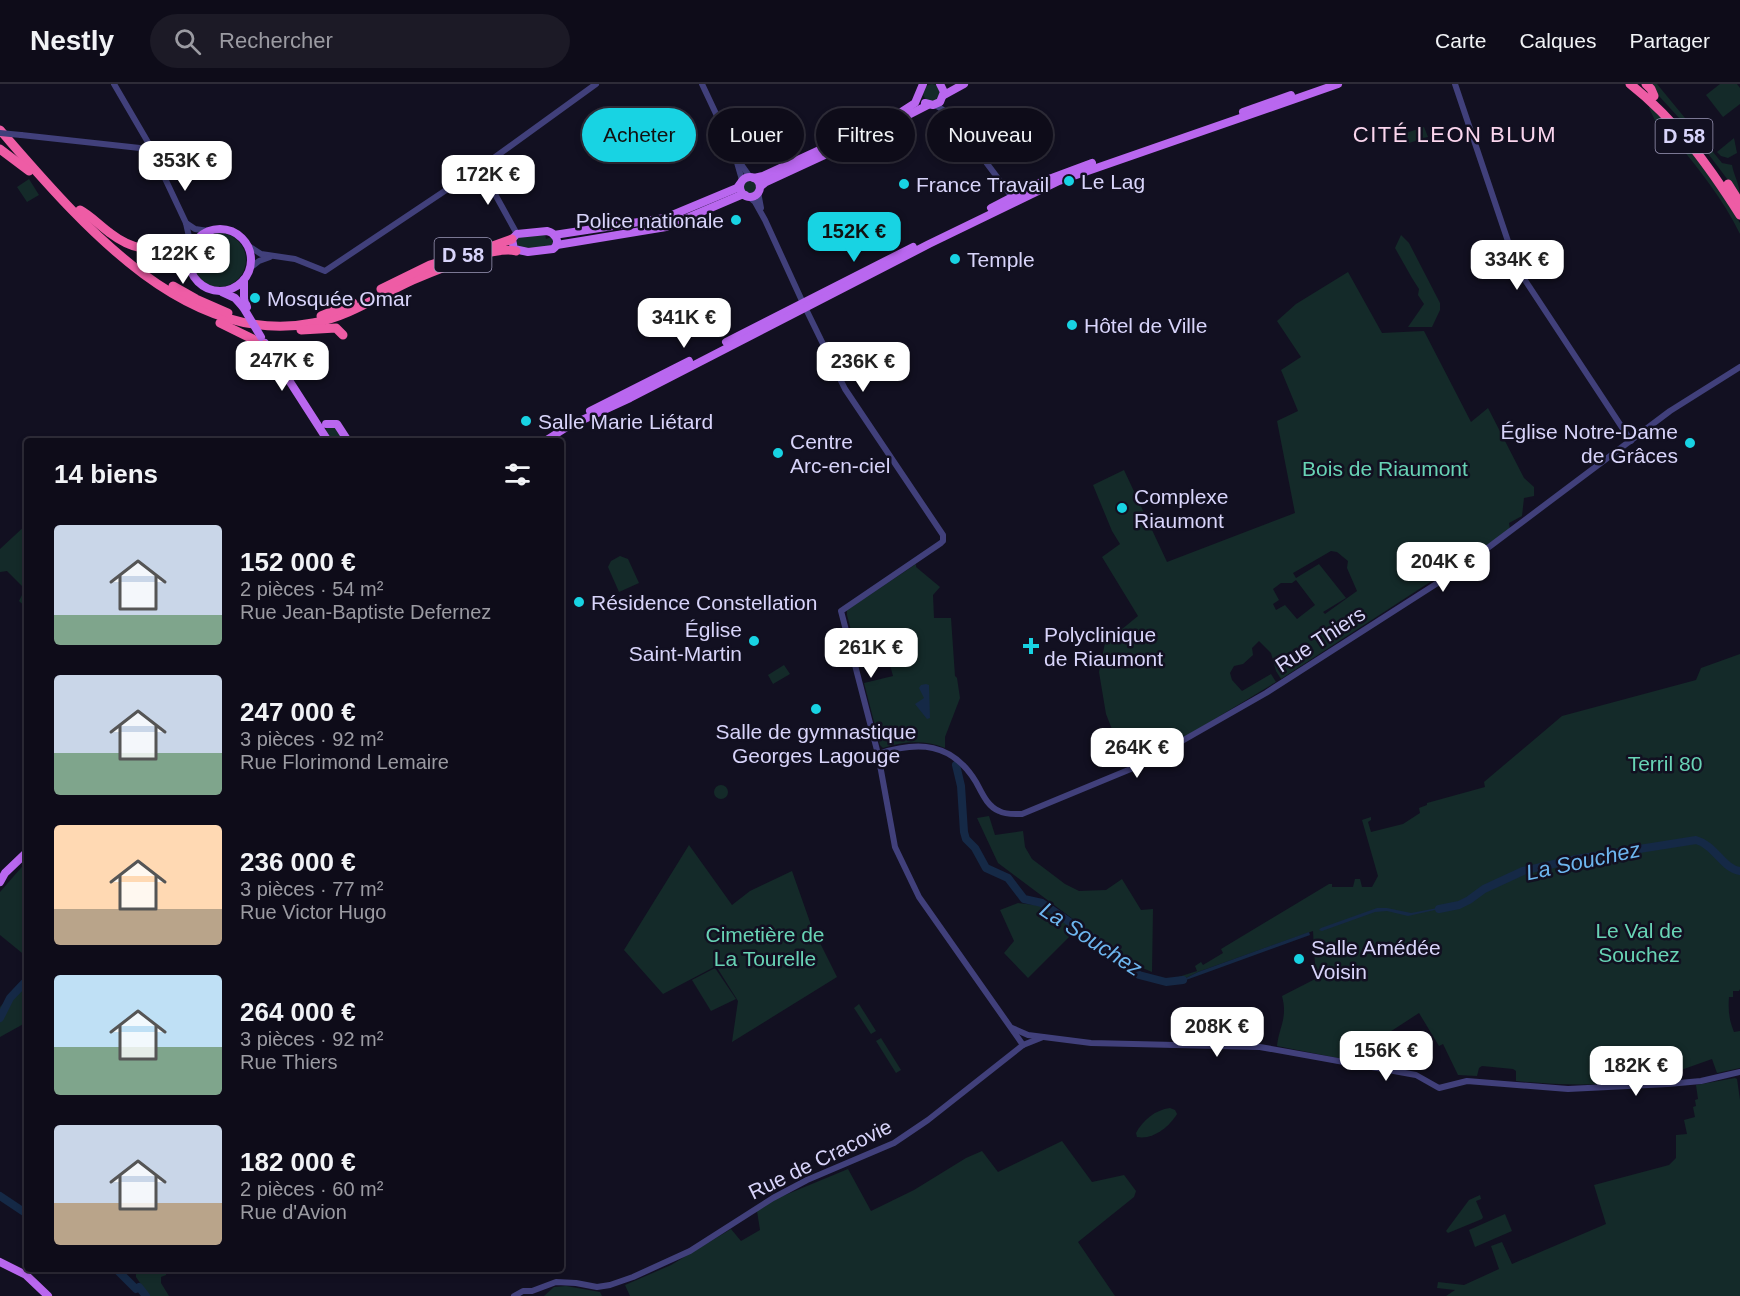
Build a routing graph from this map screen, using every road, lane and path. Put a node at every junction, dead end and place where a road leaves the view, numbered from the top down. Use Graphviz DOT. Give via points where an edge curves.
graph roads {
  1 [pos="114,84"];
  2 [pos="596,84"];
  3 [pos="702,84"];
  4 [pos="940,84"];
  5 [pos="964,84"];
  6 [pos="1324,84"];
  7 [pos="1338,84"];
  8 [pos="1455,84"];
  9 [pos="1630,84"];
  10 [pos="1639,84"];
  11 [pos="1646,84"];
  12 [pos="921,87"];
  13 [pos="1654,96"];
  14 [pos="937,101"];
  15 [pos="912,108"];
  16 [pos="915,109"];
  17 [pos="0,122"];
  18 [pos="0,132"];
  19 [pos="0,149"];
  20 [pos="150,149"];
  21 [pos="816,157"];
  22 [pos="480,167"];
  23 [pos="747,180"];
  24 [pos="762,184"];
  25 [pos="50,186"];
  26 [pos="747,196"];
  27 [pos="1016,198"];
  28 [pos="1740,202"];
  29 [pos="80,210"];
  30 [pos="1740,215"];
  31 [pos="765,220"];
  32 [pos="186,223"];
  33 [pos="208,231"];
  34 [pos="554,235"];
  35 [pos="514,236"];
  36 [pos="247,245"];
  37 [pos="557,245"];
  38 [pos="191,247"];
  39 [pos="516,251"];
  40 [pos="274,256"];
  41 [pos="250,268"];
  42 [pos="244,279"];
  43 [pos="221,291"];
  44 [pos="186,301"];
  45 [pos="804,305"];
  46 [pos="245,307"];
  47 [pos="275,328"];
  48 [pos="343,335"];
  49 [pos="265,340"];
  50 [pos="1740,367"];
  51 [pos="325,428"];
  52 [pos="327,438"];
  53 [pos="346,438"];
  54 [pos="541,438"];
  55 [pos="550,438"];
  56 [pos="1631,441"];
  57 [pos="878,754"];
  58 [pos="24,854"];
  59 [pos="0,882"];
  60 [pos="1012,1028"];
  61 [pos="1028,1035"];
  62 [pos="1044,1037"];
  63 [pos="1023,1044"];
  64 [pos="1740,1072"];
  65 [pos="0,1262"];
  66 [pos="549,1285"];
  67 [pos="528,1291"];
  68 [pos="48,1296"];
  69 [pos="514,1296"];
  70 [pos="537,1296"];
  1 -- 20 [label="street"];
  2 -- 22 [label="street"];
  3 -- 23 [label="street"];
  4 -- 14 [label="main road" via="943,89"];
  5 -- 14 [label="main road"];
  6 -- 27 [label="main road" via="1082,166 1041,182"];
  7 -- 27 [label="main road"];
  8 -- 56 [label="street" via="1517,268"];
  9 -- 30 [label="highway, D 58" via="1680,131"];
  10 -- 13 [label="highway, D 58"];
  11 -- 13 [label="highway"];
  12 -- 14 [label="main road" via="921,100"];
  12 -- 15 [label="main road"];
  13 -- 28 [label="highway, D 58" via="1706,153"];
  14 -- 16 [label="main road"];
  14 -- 27 [label="street"];
  17 -- 29 [label="highway, D 58"];
  18 -- 20 [label="street, bridge"];
  18 -- 25 [label="highway, D 58"];
  19 -- 25 [label="highway"];
  20 -- 32 [label="street"];
  21 -- 24 [label="main road"];
  22 -- 35 [label="street"];
  22 -- 40 [label="street" via="325,271 295,259"];
  23 -- 24 [label="main road"];
  23 -- 26 [label="main road" via="741,190"];
  23 -- 34 [label="main road" via="665,218"];
  24 -- 26 [label="main road"];
  24 -- 31 [label="street"];
  25 -- 44 [label="highway, D 58" via="111,248"];
  26 -- 31 [label="street"];
  26 -- 37 [label="main road" via="741,195 657,229"];
  27 -- 45 [label="main road"];
  29 -- 35 [label="highway, D 58" via="126,252 188,295 236,316 277,322 319,316 430,265 504,243"];
  29 -- 38 [label="highway" via="112,235 142,249"];
  31 -- 45 [label="street"];
  32 -- 33 [label="street"];
  32 -- 38 [label="street"];
  33 -- 36 [label="main road" via="231,231"];
  33 -- 38 [label="main road"];
  34 -- 35 [label="main road" via="547,231"];
  34 -- 37 [label="main road"];
  35 -- 39 [label="main road" via="512,246"];
  36 -- 40 [label="street" via="261,254"];
  36 -- 41 [label="main road"];
  37 -- 39 [label="main road" via="553,249"];
  38 -- 43 [label="main road" via="188,260 194,278 203,286"];
  39 -- 47 [label="highway, D 58" via="496,251 433,272 326,321"];
  40 -- 41 [label="street"];
  41 -- 42 [label="main road"];
  42 -- 43 [label="main road" via="234,288"];
  42 -- 46 [label="main road"];
  43 -- 46 [label="main road"];
  44 -- 47 [label="highway, D 58" via="234,322"];
  44 -- 49 [label="highway" via="188,306"];
  45 -- 54 [label="main road" via="567,421"];
  45 -- 55 [label="main road"];
  45 -- 57 [label="street" via="846,389 944,538 841,611"];
  46 -- 49 [label="main road, bridge"];
  47 -- 48 [label="highway" via="336,328"];
  49 -- 51 [label="main road"];
  50 -- 56 [label="street, Rue Thiers"];
  51 -- 52 [label="main road"];
  51 -- 53 [label="main road" via="337,424"];
  56 -- 57 [label="street, Rue Thiers" via="1461,568 1266,693 1138,766 1022,814 1010,814 993,807 963,764 945,752 912,746"];
  57 -- 60 [label="street" via="893,843 915,889"];
  58 -- 59 [label="main road"];
  60 -- 61 [label="street"];
  60 -- 63 [label="street"];
  61 -- 62 [label="street"];
  61 -- 63 [label="street"];
  62 -- 63 [label="street, Rue de Cracovie"];
  62 -- 64 [label="street" via="1091,1043 1260,1047 1416,1075 1439,1088 1467,1081 1568,1089 1701,1081"];
  63 -- 66 [label="street, Rue de Cracovie" via="894,1143 805,1181 690,1251 610,1285"];
  65 -- 68 [label="main road" via="26,1275"];
  66 -- 67 [label="street, Rue de Cracovie"];
  66 -- 70 [label="street"];
  67 -- 69 [label="street, Rue de Cracovie"];
  67 -- 70 [label="street"];
}
